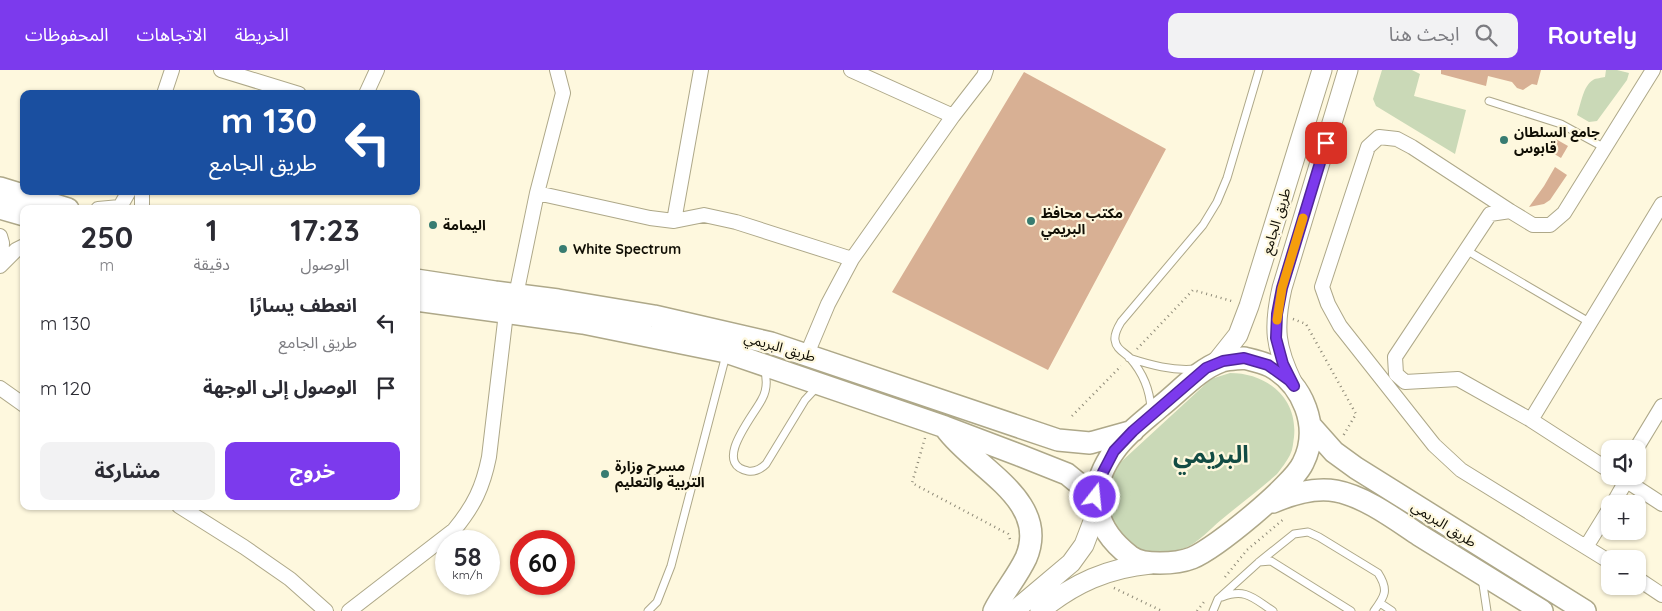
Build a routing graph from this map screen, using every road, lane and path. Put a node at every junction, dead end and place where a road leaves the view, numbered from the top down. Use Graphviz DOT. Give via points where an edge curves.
graph roads {
  1 [pos="172,70"];
  2 [pos="221,70"];
  3 [pos="377,70"];
  4 [pos="557,70"];
  5 [pos="701,70"];
  6 [pos="850,70"];
  7 [pos="986,70"];
  8 [pos="1259,70"];
  9 [pos="1322,70"];
  10 [pos="1348,70"];
  11 [pos="1653,70"];
  12 [pos="165,90"];
  13 [pos="287,90"];
  14 [pos="368,90"];
  15 [pos="1489,101"];
  16 [pos="953,116"];
  17 [pos="1605,148"];
  18 [pos="0,188"];
  19 [pos="538,193"];
  20 [pos="20,194"];
  21 [pos="25,195"];
  22 [pos="1662,204"];
  23 [pos="60,205"];
  24 [pos="0,208"];
  25 [pos="1510,211"];
  26 [pos="20,214"];
  27 [pos="674,221"];
  28 [pos="0,236"];
  29 [pos="20,249"];
  30 [pos="1466,250"];
  31 [pos="852,259"];
  32 [pos="0,265"];
  33 [pos="420,281"];
  34 [pos="420,300"];
  35 [pos="511,304"];
  36 [pos="1589,322"];
  37 [pos="726,352"];
  38 [pos="807,354"];
  39 [pos="1129,358"];
  40 [pos="764,365"];
  41 [pos="1211,366"];
  42 [pos="1390,378"];
  43 [pos="821,385"];
  44 [pos="1294,386"];
  45 [pos="0,388"];
  46 [pos="20,403"];
  47 [pos="1662,406"];
  48 [pos="1152,414"];
  49 [pos="1530,420"];
  50 [pos="937,424"];
  51 [pos="1310,425"];
  52 [pos="1133,431"];
  53 [pos="1641,440"];
  54 [pos="1601,464"];
  55 [pos="1632,485"];
  56 [pos="1096,504"];
  57 [pos="1662,504"];
  58 [pos="1259,508"];
  59 [pos="185,510"];
  60 [pos="1289,514"];
  61 [pos="1601,523"];
  62 [pos="1011,543"];
  63 [pos="1586,547"];
  64 [pos="1601,556"];
  65 [pos="1258,562"];
  66 [pos="1157,564"];
  67 [pos="1481,573"];
  68 [pos="1092,577"];
  69 [pos="1222,580"];
  70 [pos="1646,584"];
  71 [pos="1662,595"];
  72 [pos="1209,596"];
  73 [pos="1218,599"];
  74 [pos="1380,603"];
  75 [pos="326,611"];
  76 [pos="349,611"];
  77 [pos="648,611"];
  78 [pos="994,611"];
  79 [pos="1014,611"];
  80 [pos="1040,611"];
  81 [pos="1162,611"];
  82 [pos="1197,611"];
  83 [pos="1213,611"];
  84 [pos="1273,611"];
  85 [pos="1351,611"];
  86 [pos="1374,611"];
  87 [pos="1392,611"];
  88 [pos="1487,611"];
  89 [pos="1542,611"];
  90 [pos="1585,611"];
  1 -- 12 [label="street"];
  2 -- 13 [label="street"];
  3 -- 14 [label="street"];
  4 -- 19 [label="street" via="563,93"];
  5 -- 27 [label="street"];
  6 -- 16 [label="street"];
  7 -- 16 [label="street"];
  8 -- 39 [label="lane" via="1217,202 1203,225 1117,329 1115,340 1119,350"];
  9 -- 41 [label="main road, طريق الجامع" via="1249,306 1238,335"];
  10 -- 44 [label="main road, طريق الجامع" via="1277,314 1276,338 1283,364"];
  11 -- 17 [label="street"];
  15 -- 17 [label="lane" via="1561,124"];
  16 -- 31 [label="street"];
  17 -- 25 [label="street" via="1564,213 1550,225 1532,225"];
  18 -- 20 [label="main road"];
  19 -- 27 [label="street"];
  19 -- 35 [label="street"];
  21 -- 23 [label="main road"];
  22 -- 36 [label="street"];
  24 -- 26 [label="main road"];
  25 -- 30 [label="street" via="1490,214"];
  25 -- 42 [label="street" via="1397,139 1379,137 1368,147 1322,287 1340,326"];
  27 -- 31 [label="street" via="704,216 736,222"];
  28 -- 32 [label="street"];
  29 -- 32 [label="street"];
  30 -- 36 [label="lane"];
  30 -- 42 [label="street" via="1395,357"];
  31 -- 38 [label="street"];
  33 -- 35 [label="main road, طريق البريمي"];
  34 -- 35 [label="main road, طريق البريمي"];
  35 -- 37 [label="main road, طريق البريمي"];
  35 -- 38 [label="main road, طريق البريمي" via="558,300 654,316"];
  35 -- 76 [label="street" via="489,457 478,497 454,530"];
  36 -- 49 [label="street"];
  37 -- 40 [label="main road, طريق البريمي"];
  37 -- 77 [label="lane" via="671,566 657,602"];
  38 -- 52 [label="main road, طريق البريمي" via="1058,440 1090,443"];
  39 -- 41 [label="lane" via="1186,370"];
  39 -- 48 [label="lane" via="1146,384"];
  40 -- 43 [label="main road, طريق البريمي"];
  40 -- 43 [label="lane" via="766,382 763,398 733,449 734,460 746,470 757,470 766,464 805,400"];
  41 -- 44 [label="main road" via="1244,358 1268,365"];
  41 -- 48 [label="main road"];
  42 -- 49 [label="street" via="1405,382 1458,379"];
  42 -- 63 [label="street" via="1434,445 1462,470"];
  43 -- 50 [label="main road, طريق البريمي"];
  44 -- 51 [label="main road" via="1304,400"];
  45 -- 46 [label="street"];
  47 -- 53 [label="street"];
  48 -- 52 [label="main road"];
  49 -- 54 [label="street"];
  50 -- 56 [label="main road, طريق البريمي" via="1067,474"];
  50 -- 62 [label="path" via="912,483 1008,534"];
  50 -- 78 [label="main road" via="1019,500 1029,521 1030,546 1026,557"];
  51 -- 58 [label="main road" via="1303,464 1289,483"];
  51 -- 90 [label="main road, طريق البريمي" via="1334,452 1356,468"];
  52 -- 56 [label="main road" via="1114,451 1101,476"];
  55 -- 57 [label="street"];
  56 -- 66 [label="main road" via="1100,523 1131,557"];
  56 -- 79 [label="main road" via="1084,545 1071,562"];
  58 -- 66 [label="main road" via="1212,546 1191,558"];
  58 -- 67 [label="main road, طريق البريمي" via="1290,495 1334,490 1351,495 1388,515"];
  59 -- 75 [label="street" via="290,579"];
  60 -- 69 [label="path" via="1247,550"];
  61 -- 63 [label="street"];
  63 -- 64 [label="street"];
  65 -- 73 [label="lane"];
  65 -- 74 [label="lane" via="1294,534 1308,532 1378,573 1385,583"];
  65 -- 85 [label="lane" via="1271,561"];
  66 -- 68 [label="main road" via="1129,566"];
  67 -- 88 [label="lane"];
  67 -- 89 [label="main road, طريق البريمي"];
  68 -- 80 [label="main road" via="1054,598"];
  68 -- 81 [label="path"];
  70 -- 71 [label="street"];
  72 -- 82 [label="path"];
  73 -- 83 [label="lane"];
  73 -- 84 [label="lane" via="1244,593"];
  74 -- 86 [label="lane"];
  74 -- 87 [label="lane"];
}
